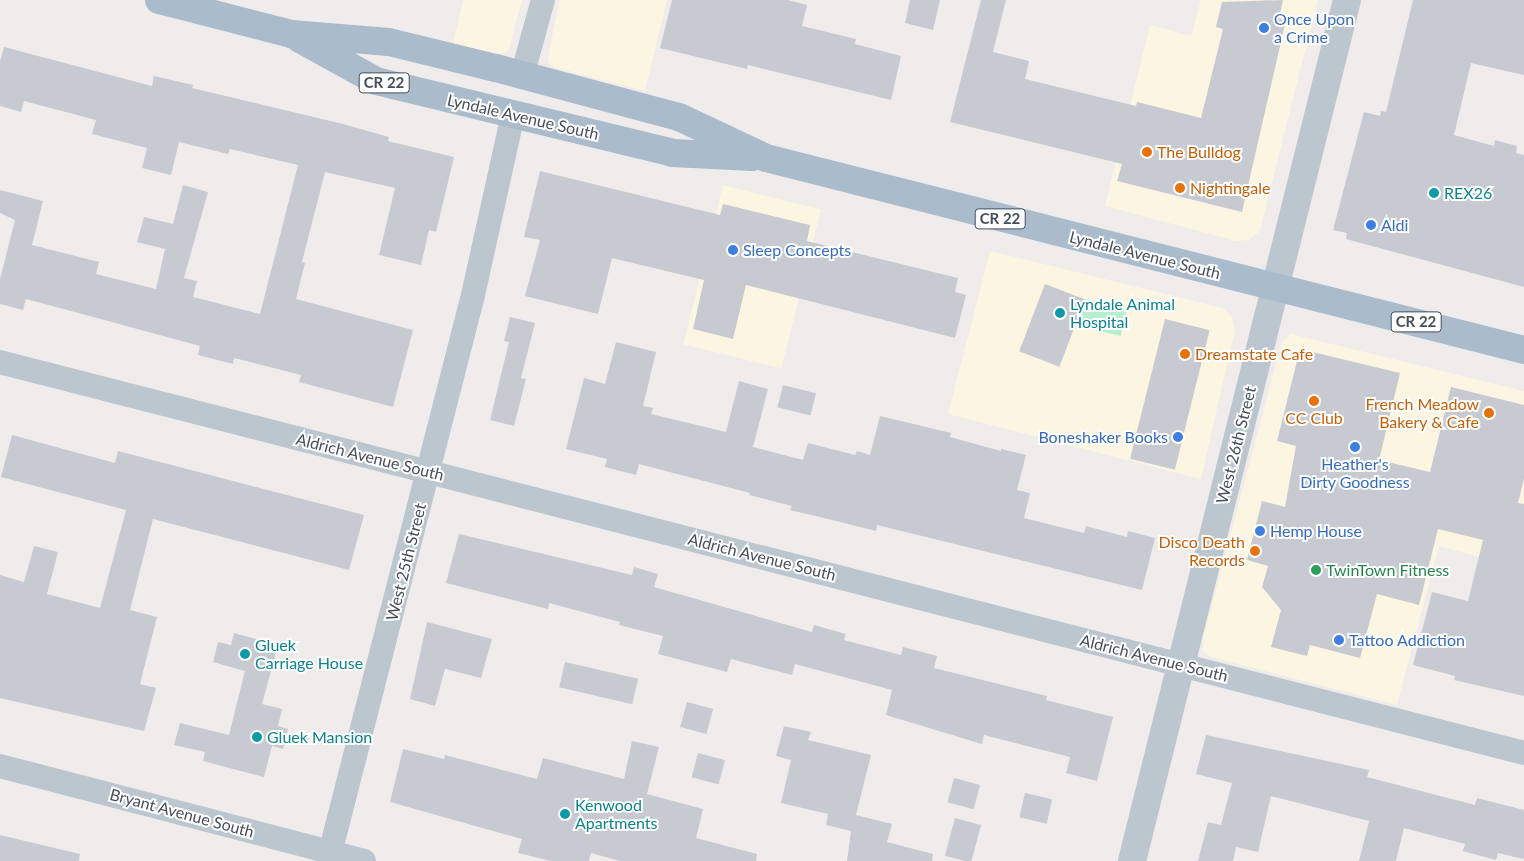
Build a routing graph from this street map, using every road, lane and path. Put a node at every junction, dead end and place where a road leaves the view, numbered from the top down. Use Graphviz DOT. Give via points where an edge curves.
graph roads {
  1 [pos="159,0"];
  2 [pos="543,0"];
  3 [pos="1347,0"];
  4 [pos="291,34"];
  5 [pos="522,76"];
  6 [pos="513,114"];
  7 [pos="766,158"];
  8 [pos="1276,287"];
  9 [pos="1524,350"];
  10 [pos="0,362"];
  11 [pos="429,472"];
  12 [pos="1181,664"];
  13 [pos="1524,752"];
  14 [pos="0,766"];
  15 [pos="329,856"];
  16 [pos="364,861"];
  17 [pos="1132,861"];
  1 -- 4 [label="main road, Lyndale Avenue South / CR 22"];
  2 -- 5 [label="street"];
  3 -- 8 [label="street, West 26th Street"];
  4 -- 5 [label="main road, Lyndale Avenue South / CR 22" via="389,42"];
  4 -- 6 [label="main road, Lyndale Avenue South / CR 22" via="376,81"];
  5 -- 7 [label="main road, Lyndale Avenue South / CR 22" via="678,117"];
  6 -- 7 [label="main road, Lyndale Avenue South / CR 22" via="673,154"];
  6 -- 11 [label="street, West 25th Street"];
  7 -- 8 [label="main road, Lyndale Avenue South / CR 22"];
  8 -- 9 [label="main road, Lyndale Avenue South / CR 22"];
  8 -- 12 [label="street, West 26th Street"];
  10 -- 11 [label="street, Aldrich Avenue South"];
  11 -- 12 [label="street, Aldrich Avenue South"];
  11 -- 15 [label="street, West 25th Street"];
  12 -- 13 [label="street, Aldrich Avenue South"];
  12 -- 17 [label="street, West 26th Street"];
  14 -- 15 [label="street, Bryant Avenue South"];
  15 -- 16 [label="street, Bryant Avenue South"];
}
